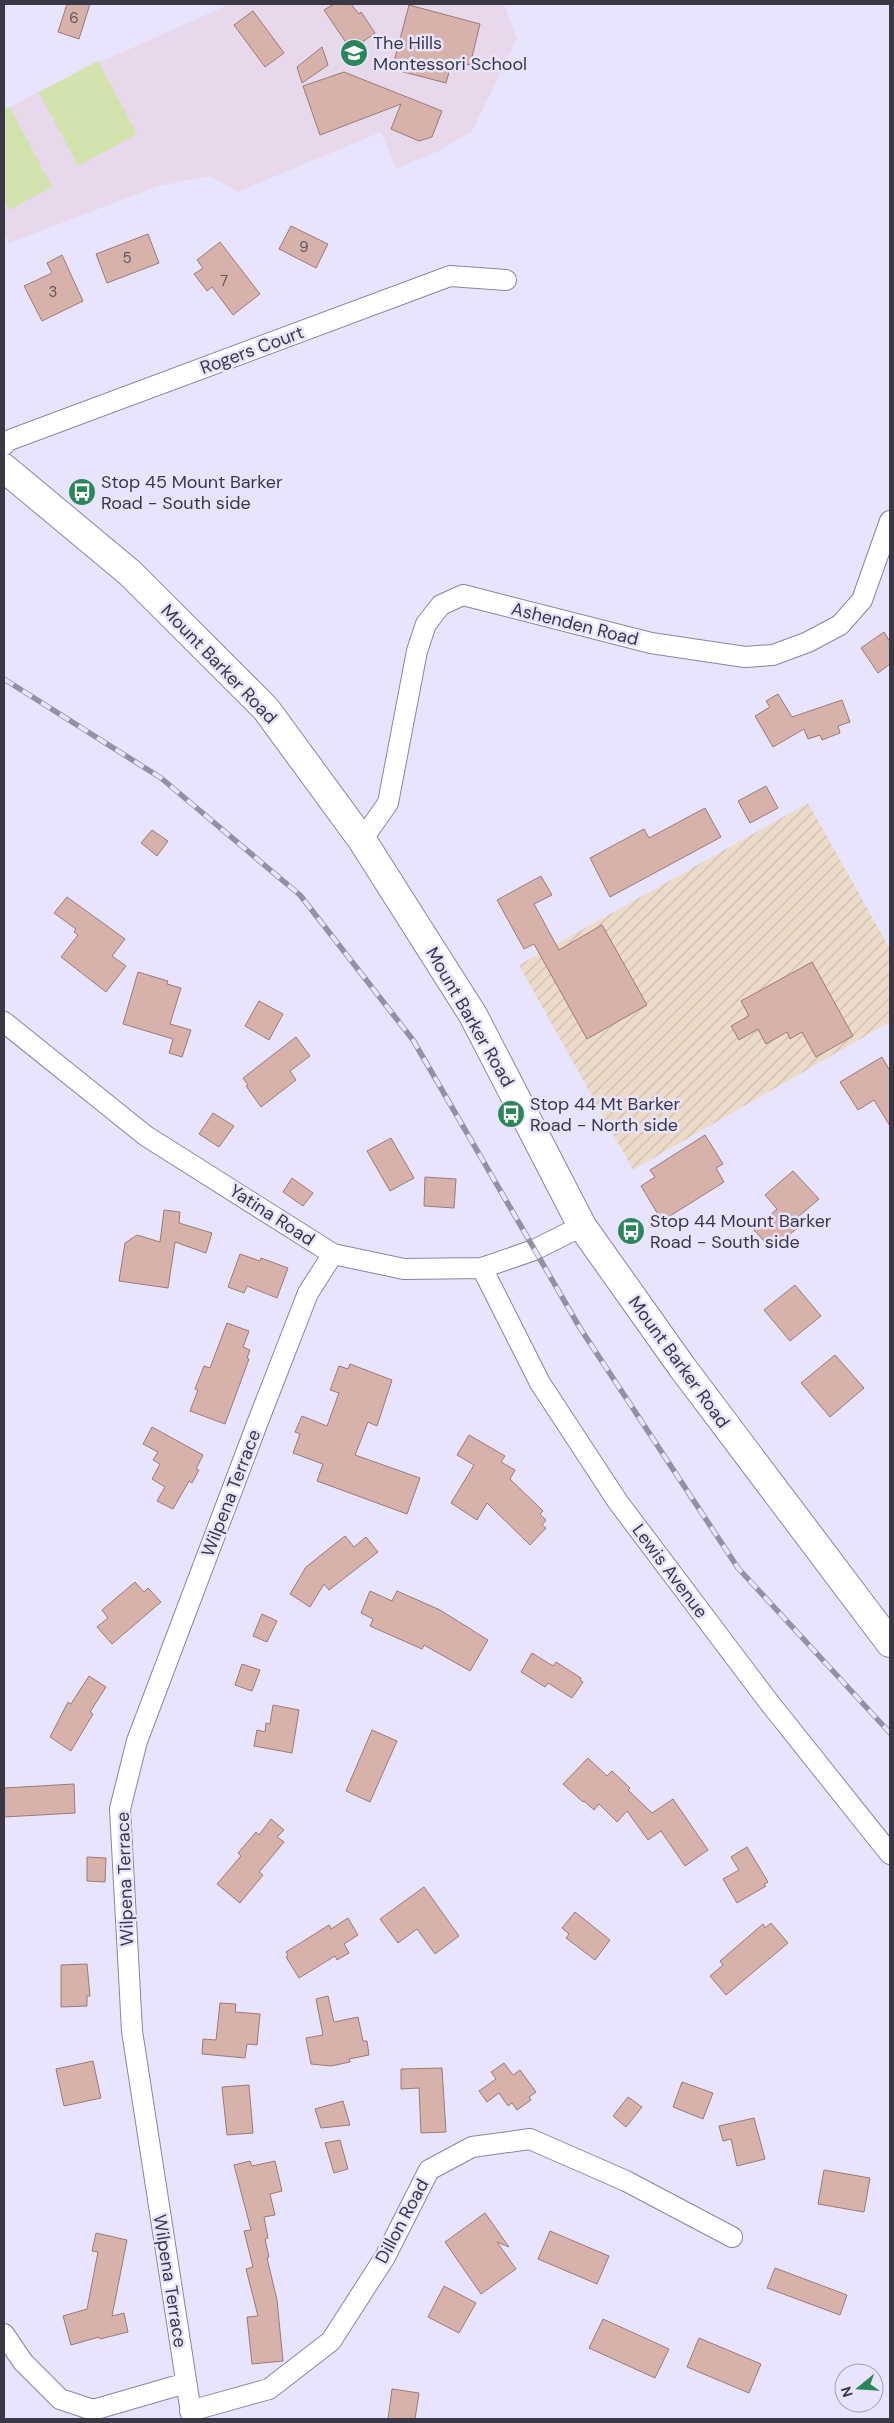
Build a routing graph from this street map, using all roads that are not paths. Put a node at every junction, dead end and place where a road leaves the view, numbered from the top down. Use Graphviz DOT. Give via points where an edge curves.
graph roads {
  1 [pos="506,280"];
  2 [pos="4,444"];
  3 [pos="4,468"];
  4 [pos="890,521"];
  5 [pos="362,840"];
  6 [pos="4,1022"];
  7 [pos="582,1226"];
  8 [pos="333,1254"];
  9 [pos="482,1268"];
  10 [pos="890,1644"];
  11 [pos="890,1854"];
  12 [pos="732,2237"];
  13 [pos="4,2334"];
  14 [pos="186,2383"];
  15 [pos="191,2415"];
  1 -- 2 [label="street, Rogers Court" via="450,276"];
  3 -- 5 [label="main road, Mount Barker Road" via="130,573 266,709"];
  4 -- 5 [label="street, Ashenden Road" via="862,600 840,625 773,655 745,657 651,643 462,595 441,605 426,624 417,652 388,803"];
  5 -- 7 [label="main road, Mount Barker Road" via="473,1015"];
  6 -- 8 [label="street, Yatina Road" via="146,1136"];
  7 -- 9 [label="street, Yatina Road" via="534,1250"];
  7 -- 10 [label="main road, Mount Barker Road" via="711,1407"];
  8 -- 9 [label="street, Yatina Road" via="404,1269"];
  8 -- 14 [label="street, Wilpena Terrace" via="308,1293 257,1424 137,1741 120,1809 132,2031"];
  9 -- 11 [label="street, Lewis Avenue" via="540,1383 618,1502 768,1701"];
  12 -- 15 [label="street, Dillon Road" via="626,2181 530,2139 472,2146 429,2170 385,2257 331,2341 269,2389"];
  13 -- 14 [label="street" via="23,2362 60,2399 93,2410"];
  14 -- 15 [label="street, Wilpena Terrace"];
}
